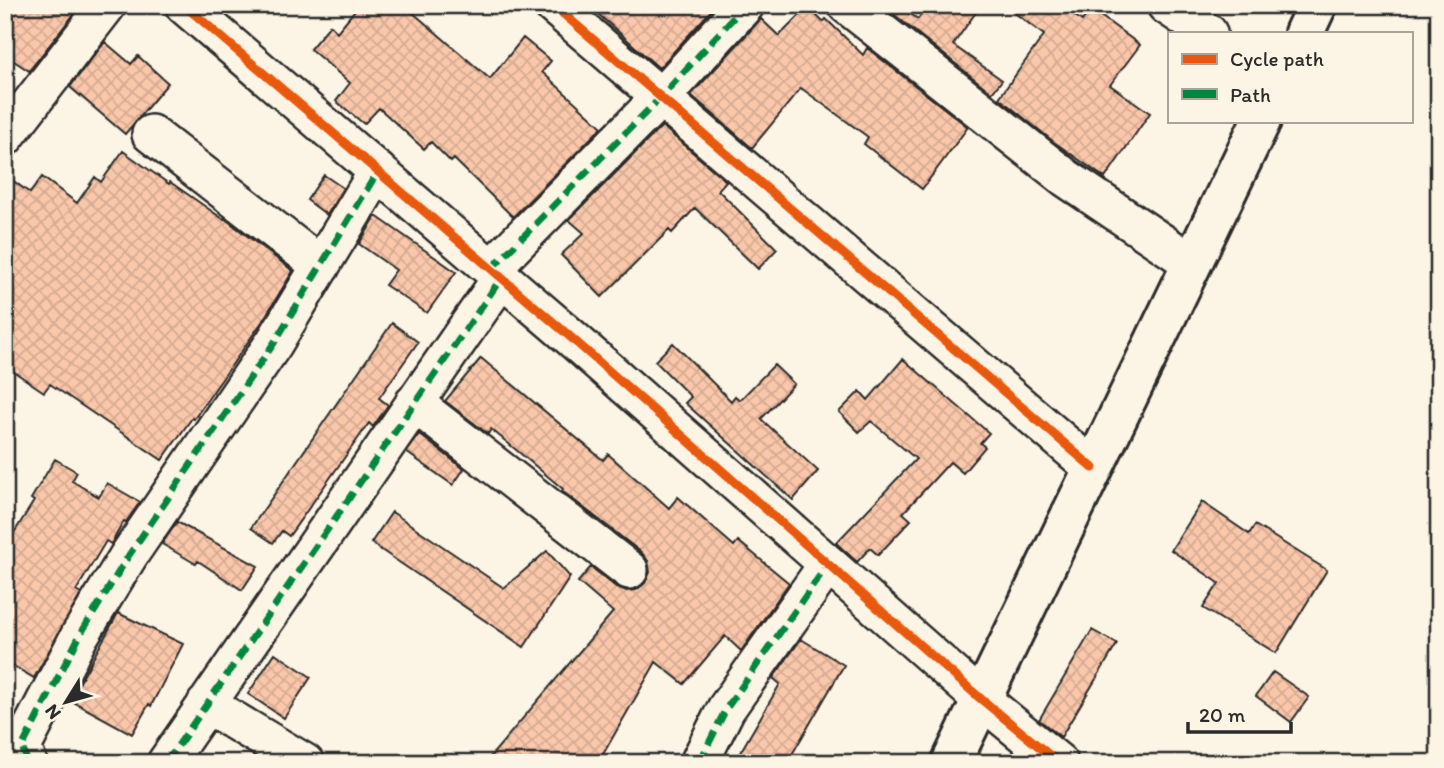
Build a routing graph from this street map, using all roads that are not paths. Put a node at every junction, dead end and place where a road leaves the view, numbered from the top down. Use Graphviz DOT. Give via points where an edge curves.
graph roads {
  1 [pos="107,5"];
  2 [pos="184,5"];
  3 [pos="553,5"];
  4 [pos="745,5"];
  5 [pos="847,5"];
  6 [pos="1166,5"];
  7 [pos="1317,5"];
  8 [pos="1206,32"];
  9 [pos="1304,32"];
  10 [pos="660,98"];
  11 [pos="1261,122"];
  12 [pos="151,134"];
  13 [pos="5,137"];
  14 [pos="378,171"];
  15 [pos="1192,263"];
  16 [pos="321,266"];
  17 [pos="497,273"];
  18 [pos="414,403"];
  19 [pos="1093,468"];
  20 [pos="828,564"];
  21 [pos="629,570"];
  22 [pos="981,699"];
  23 [pos="206,704"];
  24 [pos="28,763"];
  25 [pos="166,763"];
  26 [pos="305,763"];
  27 [pos="699,763"];
  28 [pos="951,763"];
  29 [pos="1059,763"];
  1 -- 13 [label="street"];
  2 -- 14 [label="street"];
  3 -- 10 [label="street"];
  4 -- 10 [label="street"];
  5 -- 15 [label="street" via="1066,178"];
  6 -- 8 [label="street"];
  7 -- 9 [label="main road"];
  10 -- 17 [label="street"];
  10 -- 19 [label="street"];
  11 -- 15 [label="main road"];
  12 -- 16 [label="street"];
  14 -- 16 [label="street"];
  14 -- 17 [label="street"];
  15 -- 19 [label="main road"];
  16 -- 24 [label="street" via="80,635 22,747"];
  17 -- 18 [label="street"];
  17 -- 20 [label="street"];
  18 -- 21 [label="street"];
  18 -- 23 [label="street"];
  19 -- 22 [label="main road"];
  20 -- 22 [label="street"];
  20 -- 27 [label="street" via="726,709"];
  22 -- 28 [label="main road"];
  22 -- 29 [label="street"];
  23 -- 25 [label="street"];
  23 -- 26 [label="street"];
}
